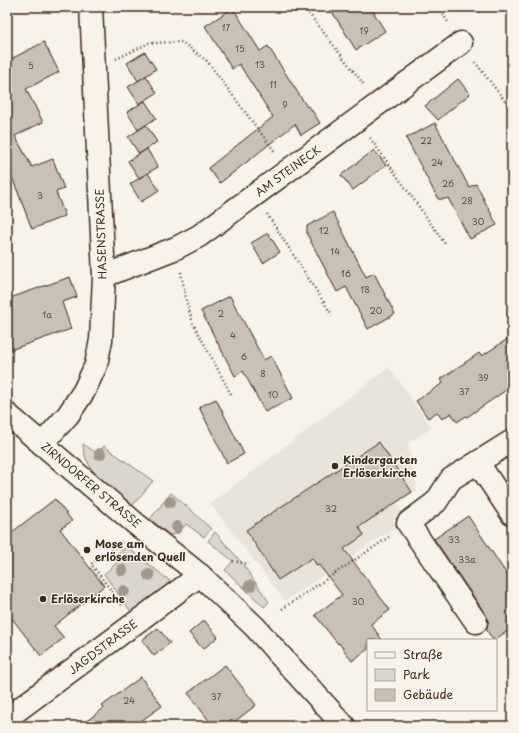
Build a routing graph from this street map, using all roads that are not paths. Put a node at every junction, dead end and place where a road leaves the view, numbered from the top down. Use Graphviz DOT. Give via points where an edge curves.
graph roads {
  1 [pos="91,7"];
  2 [pos="461,43"];
  3 [pos="104,276"];
  4 [pos="7,414"];
  5 [pos="512,441"];
  6 [pos="42,444"];
  7 [pos="478,463"];
  8 [pos="512,514"];
  9 [pos="200,575"];
  10 [pos="476,622"];
  11 [pos="7,718"];
  12 [pos="344,726"];
  1 -- 3 [label="street, HASENSTRASSE"];
  2 -- 3 [label="street, AM STEINECK" via="199,236 176,248"];
  3 -- 6 [label="street, HASENSTRASSE" via="101,340 96,365 84,391 68,415"];
  4 -- 6 [label="street, ZIRNDORFER STRASSE"];
  5 -- 7 [label="street"];
  6 -- 9 [label="street, ZIRNDORFER STRASSE"];
  7 -- 8 [label="street"];
  7 -- 10 [label="street" via="452,479 436,502 408,523"];
  9 -- 11 [label="street, JAGDSTRASSE"];
  9 -- 12 [label="street, ZIRNDORFER STRASSE" via="256,627"];
}
